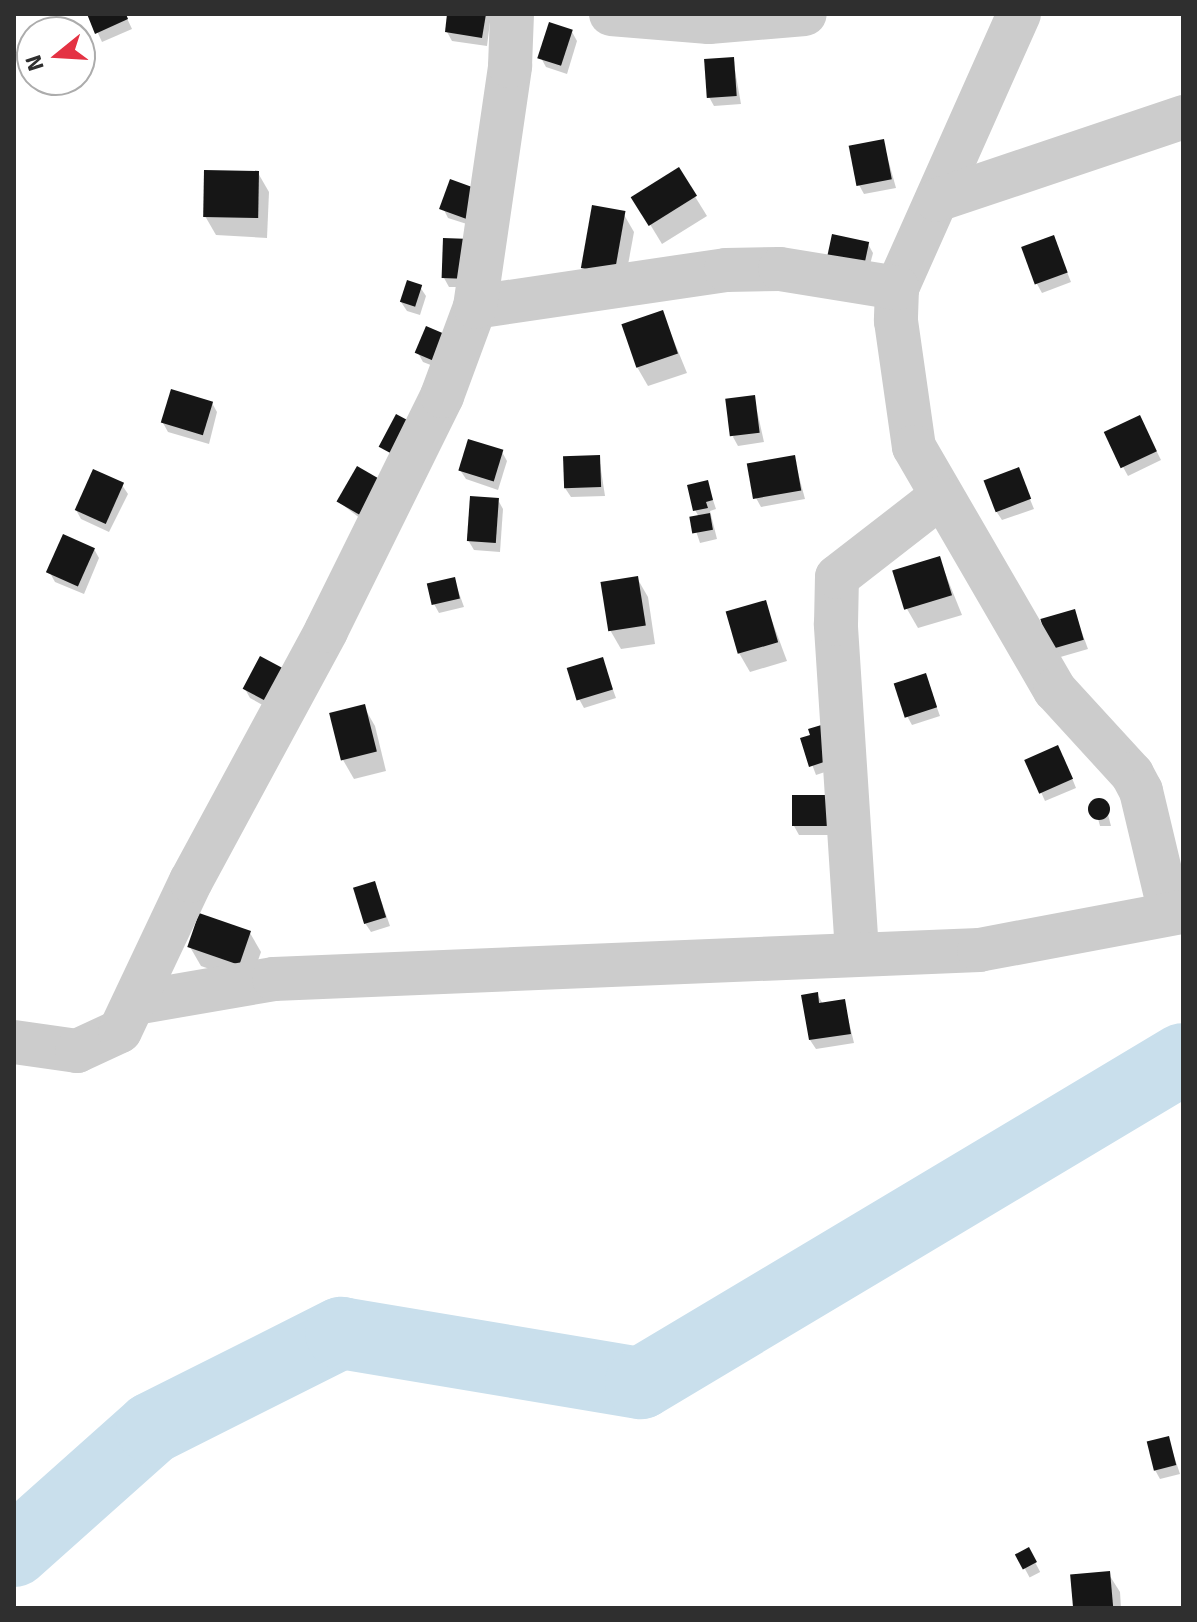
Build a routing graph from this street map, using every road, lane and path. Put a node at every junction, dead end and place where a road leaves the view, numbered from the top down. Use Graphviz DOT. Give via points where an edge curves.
graph roads {
  1 [pos="512,14"];
  2 [pos="611,14"];
  3 [pos="805,14"];
  4 [pos="1019,14"];
  5 [pos="1183,117"];
  6 [pos="937,200"];
  7 [pos="897,288"];
  8 [pos="475,307"];
  9 [pos="939,498"];
  10 [pos="1176,912"];
  11 [pos="857,952"];
  12 [pos="135,1003"];
  13 [pos="14,1042"];
  1 -- 8 [label="street" via="510,66"];
  2 -- 3 [label="street" via="709,22"];
  4 -- 6 [label="street"];
  5 -- 6 [label="street"];
  6 -- 7 [label="street"];
  7 -- 8 [label="street" via="780,269 726,270"];
  7 -- 9 [label="street" via="896,321 914,447"];
  8 -- 12 [label="street" via="442,396 326,631 191,881"];
  9 -- 10 [label="street" via="1055,690 1132,774"];
  9 -- 11 [label="street" via="837,577"];
  10 -- 11 [label="street" via="979,950"];
  11 -- 12 [label="street" via="274,979"];
  12 -- 13 [label="street" via="120,1031 99,1044 77,1051"];
}
